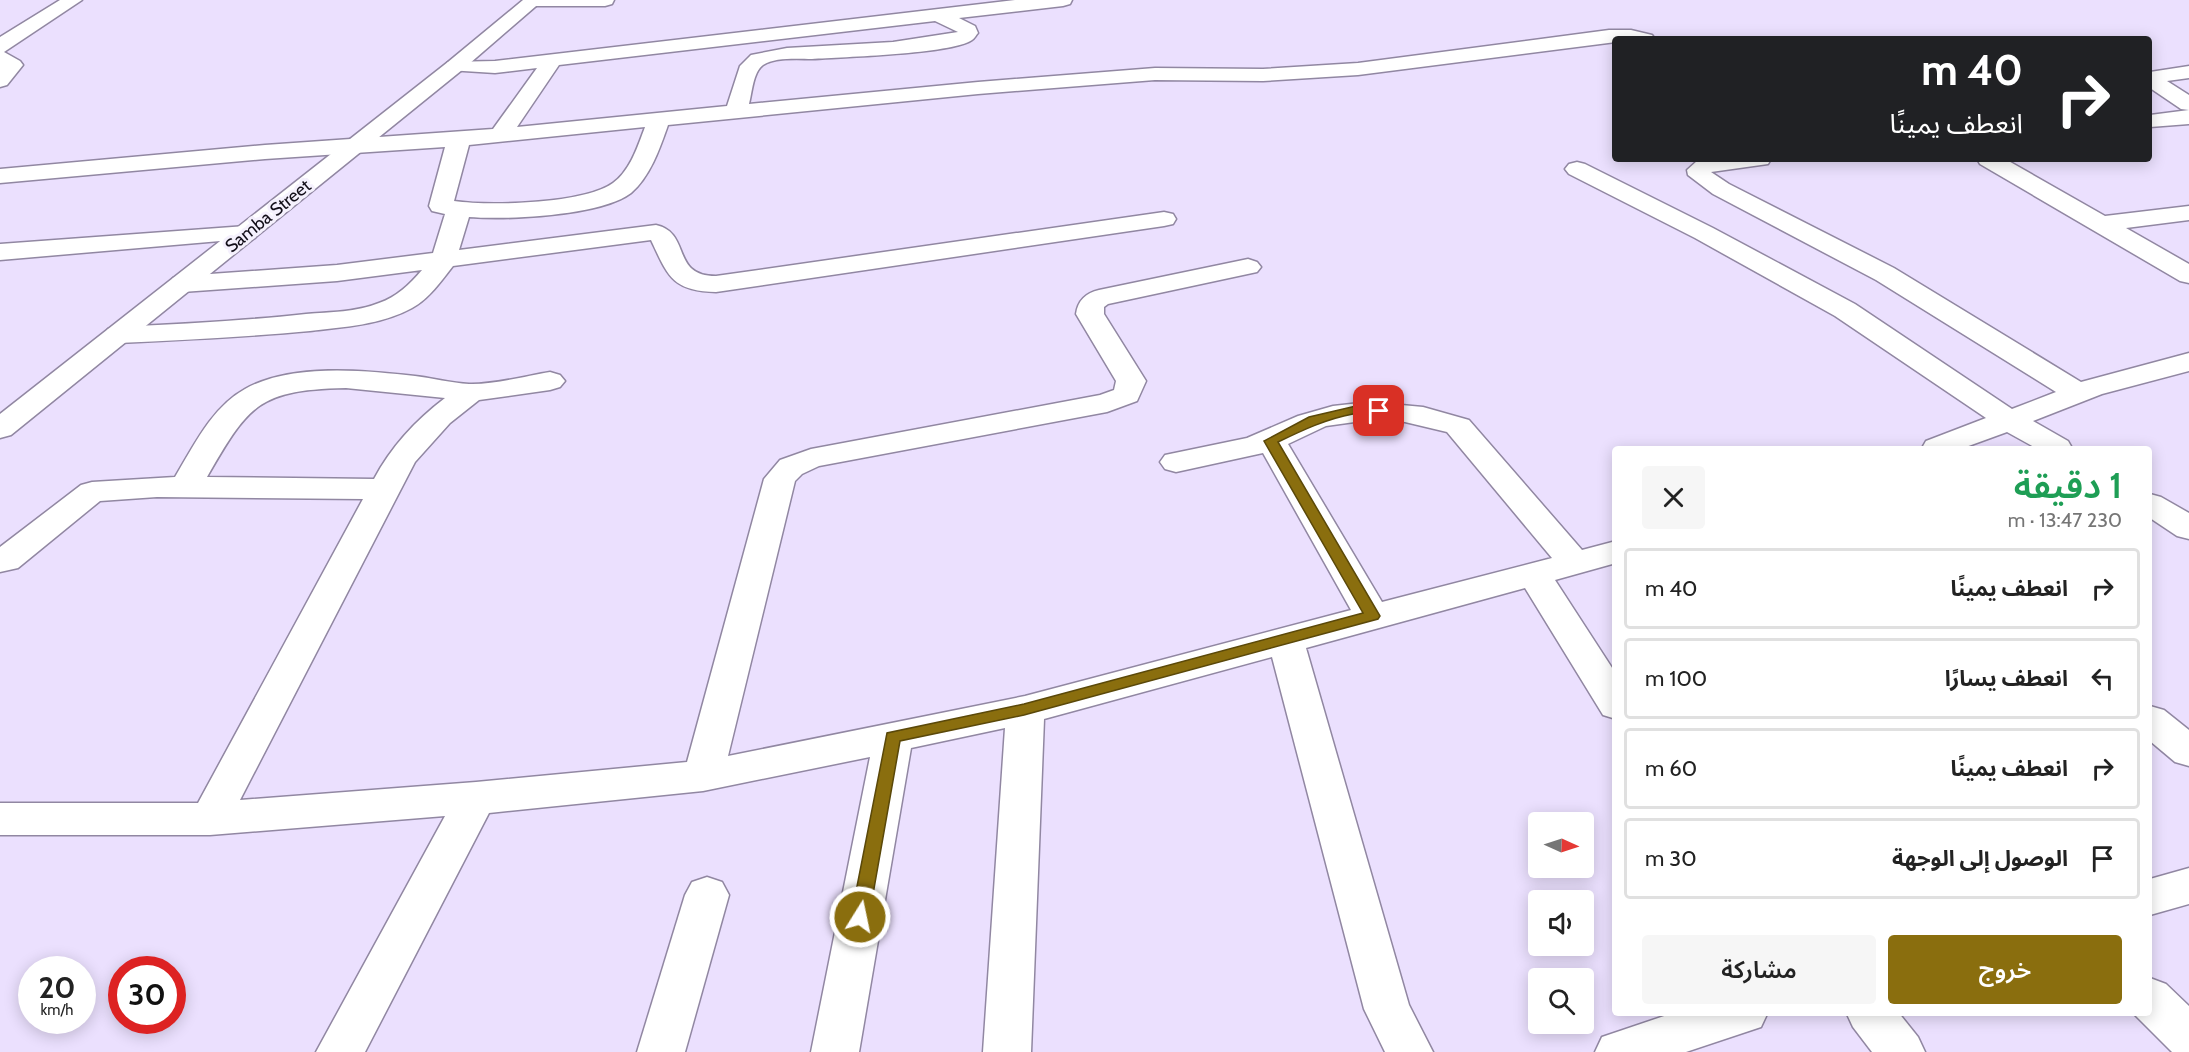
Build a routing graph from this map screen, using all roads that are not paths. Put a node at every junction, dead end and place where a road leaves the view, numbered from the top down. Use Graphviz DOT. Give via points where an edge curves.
graph roads {
  1 [pos="74,0"];
  2 [pos="534,0"];
  3 [pos="605,0"];
  4 [pos="1063,0"];
  5 [pos="994,4"];
  6 [pos="937,14"];
  7 [pos="1612,36"];
  8 [pos="1612,36"];
  9 [pos="1631,36"];
  10 [pos="0,47"];
  11 [pos="0,57"];
  12 [pos="553,60"];
  13 [pos="455,66"];
  14 [pos="2189,72"];
  15 [pos="2152,78"];
  16 [pos="2152,80"];
  17 [pos="0,81"];
  18 [pos="2189,104"];
  19 [pos="737,111"];
  20 [pos="2189,117"];
  21 [pos="659,119"];
  22 [pos="2152,122"];
  23 [pos="501,134"];
  24 [pos="459,139"];
  25 [pos="356,146"];
  26 [pos="1736,162"];
  27 [pos="1993,162"];
  28 [pos="1577,169"];
  29 [pos="0,176"];
  30 [pos="459,210"];
  31 [pos="2189,213"];
  32 [pos="1164,219"];
  33 [pos="2103,224"];
  34 [pos="246,233"];
  35 [pos="0,252"];
  36 [pos="443,261"];
  37 [pos="1248,267"];
  38 [pos="2189,275"];
  39 [pos="182,285"];
  40 [pos="118,335"];
  41 [pos="2189,362"];
  42 [pos="550,381"];
  43 [pos="470,393"];
  44 [pos="2079,393"];
  45 [pos="2010,421"];
  46 [pos="0,429"];
  47 [pos="1271,441"];
  48 [pos="1942,446"];
  49 [pos="2054,446"];
  50 [pos="1176,462"];
  51 [pos="184,487"];
  52 [pos="385,489"];
  53 [pos="2152,505"];
  54 [pos="2189,528"];
  55 [pos="1612,553"];
  56 [pos="0,561"];
  57 [pos="1575,563"];
  58 [pos="1534,574"];
  59 [pos="1372,616"];
  60 [pos="1285,639"];
  61 [pos="1612,699"];
  62 [pos="1024,710"];
  63 [pos="2152,722"];
  64 [pos="892,737"];
  65 [pos="2189,751"];
  66 [pos="703,776"];
  67 [pos="476,798"];
  68 [pos="0,819"];
  69 [pos="210,819"];
  70 [pos="2189,886"];
  71 [pos="707,895"];
  72 [pos="2152,896"];
  73 [pos="2152,1001"];
  74 [pos="1732,1016"];
  75 [pos="1872,1016"];
  76 [pos="2189,1037"];
  77 [pos="340,1052"];
  78 [pos="661,1052"];
  79 [pos="835,1052"];
  80 [pos="1007,1052"];
  81 [pos="1409,1052"];
  82 [pos="1619,1052"];
  83 [pos="1901,1052"];
  1 -- 10 [label="street"];
  2 -- 3 [label="street"];
  2 -- 13 [label="street, Samba Street"];
  4 -- 5 [label="street"];
  5 -- 6 [label="street"];
  6 -- 12 [label="street"];
  6 -- 19 [label="street" via="964,27 968,33 941,42 893,48 758,59 745,78"];
  7 -- 9 [label="street"];
  8 -- 19 [label="street" via="1337,71 1155,74"];
  11 -- 17 [label="street" via="13,65"];
  12 -- 13 [label="street" via="495,67"];
  12 -- 23 [label="street"];
  13 -- 25 [label="street, Samba Street"];
  14 -- 15 [label="street"];
  16 -- 18 [label="street"];
  19 -- 21 [label="street"];
  20 -- 22 [label="street"];
  21 -- 23 [label="street"];
  21 -- 30 [label="street" via="644,158 616,193 549,207"];
  23 -- 24 [label="street"];
  24 -- 25 [label="street"];
  24 -- 30 [label="street" via="440,203"];
  25 -- 29 [label="street"];
  25 -- 34 [label="street, Samba Street"];
  26 -- 44 [label="street" via="1705,166 1699,170 1700,175 1885,274"];
  27 -- 33 [label="street"];
  28 -- 45 [label="street" via="1845,310"];
  30 -- 36 [label="street"];
  31 -- 33 [label="street"];
  32 -- 36 [label="street" via="702,285 679,274 662,236 656,232"];
  33 -- 38 [label="street"];
  34 -- 35 [label="street"];
  34 -- 39 [label="street, Samba Street"];
  36 -- 39 [label="street"];
  36 -- 40 [label="street" via="405,301 367,315 256,328"];
  37 -- 66 [label="street" via="1099,298 1091,305 1090,314 1131,381 1127,394 1107,404 811,458 791,467 780,479"];
  39 -- 40 [label="street, Samba Street"];
  40 -- 46 [label="street, Samba Street"];
  41 -- 44 [label="street"];
  42 -- 43 [label="street"];
  43 -- 51 [label="street" via="368,380 296,381 254,393 235,410"];
  43 -- 52 [label="street" via="439,417 401,458"];
  44 -- 45 [label="street"];
  45 -- 48 [label="street"];
  45 -- 49 [label="street"];
  47 -- 50 [label="street"];
  47 -- 57 [label="street" via="1313,420 1356,410 1401,412 1458,426"];
  47 -- 59 [label="street"];
  51 -- 52 [label="street"];
  51 -- 56 [label="street" via="92,492"];
  52 -- 69 [label="street"];
  53 -- 54 [label="street"];
  55 -- 57 [label="street"];
  57 -- 58 [label="street"];
  58 -- 59 [label="street"];
  58 -- 61 [label="street"];
  59 -- 60 [label="street"];
  60 -- 62 [label="street"];
  60 -- 81 [label="street" via="1387,1009"];
  62 -- 64 [label="street"];
  62 -- 80 [label="street"];
  63 -- 65 [label="street"];
  64 -- 66 [label="street"];
  64 -- 79 [label="street"];
  66 -- 67 [label="street"];
  67 -- 69 [label="street"];
  67 -- 77 [label="street"];
  68 -- 69 [label="street"];
  70 -- 72 [label="street"];
  71 -- 78 [label="street"];
  73 -- 76 [label="street"];
  74 -- 82 [label="street"];
  75 -- 83 [label="street"];
}
